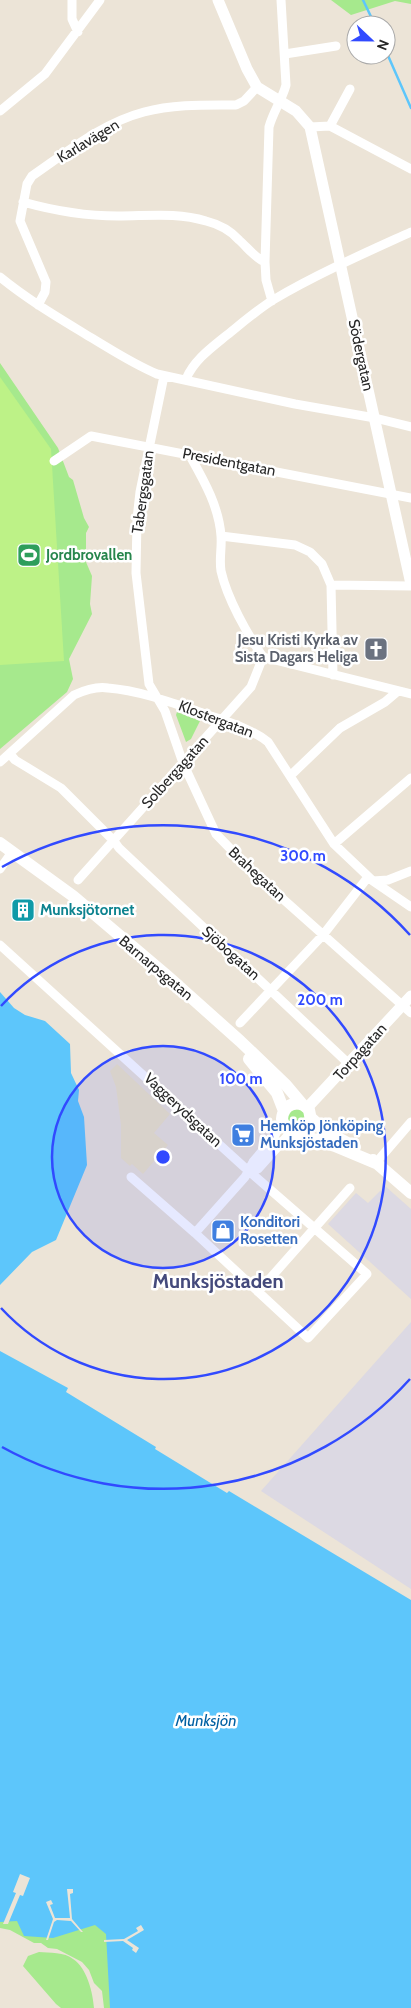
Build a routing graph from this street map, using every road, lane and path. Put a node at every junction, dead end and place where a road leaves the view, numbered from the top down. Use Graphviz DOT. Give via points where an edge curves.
graph roads {
  1 [pos="72,0"];
  2 [pos="100,0"];
  3 [pos="218,0"];
  4 [pos="281,0"];
  5 [pos="78,32"];
  6 [pos="336,46"];
  7 [pos="285,54"];
  8 [pos="258,87"];
  9 [pos="350,89"];
  10 [pos="280,102"];
  11 [pos="1,107"];
  12 [pos="310,126"];
  13 [pos="330,126"];
  14 [pos="411,169"];
  15 [pos="23,202"];
  16 [pos="411,232"];
  17 [pos="265,262"];
  18 [pos="341,266"];
  19 [pos="0,277"];
  20 [pos="272,301"];
  21 [pos="38,305"];
  22 [pos="164,376"];
  23 [pos="186,379"];
  24 [pos="374,418"];
  25 [pos="411,427"];
  26 [pos="149,446"];
  27 [pos="189,454"];
  28 [pos="54,461"];
  29 [pos="391,494"];
  30 [pos="411,498"];
  31 [pos="221,536"];
  32 [pos="331,585"];
  33 [pos="411,585"];
  34 [pos="263,657"];
  35 [pos="333,675"];
  36 [pos="398,691"];
  37 [pos="411,694"];
  38 [pos="155,697"];
  39 [pos="222,720"];
  40 [pos="10,754"];
  41 [pos="0,762"];
  42 [pos="183,763"];
  43 [pos="290,776"];
  44 [pos="411,778"];
  45 [pos="114,841"];
  46 [pos="0,843"];
  47 [pos="334,844"];
  48 [pos="7,853"];
  49 [pos="0,869"];
  50 [pos="411,871"];
  51 [pos="370,879"];
  52 [pos="78,880"];
  53 [pos="411,907"];
  54 [pos="323,936"];
  55 [pos="0,945"];
  56 [pos="271,990"];
  57 [pos="411,996"];
  58 [pos="407,1010"];
  59 [pos="240,1023"];
  60 [pos="349,1064"];
  61 [pos="307,1110"];
  62 [pos="411,1122"];
  63 [pos="288,1124"];
  64 [pos="380,1160"];
  65 [pos="250,1170"];
  66 [pos="131,1177"];
  67 [pos="350,1188"];
  68 [pos="411,1193"];
  69 [pos="314,1227"];
  70 [pos="195,1233"];
  71 [pos="258,1292"];
  1 -- 5 [label="street" via="72,19"];
  2 -- 5 [label="street"];
  3 -- 8 [label="street" via="246,69"];
  4 -- 7 [label="street"];
  5 -- 11 [label="street" via="45,74"];
  6 -- 7 [label="street"];
  7 -- 10 [label="street" via="286,85"];
  8 -- 10 [label="street"];
  8 -- 15 [label="street, Karlavägen" via="236,105 165,108 144,112 106,127 32,176"];
  9 -- 13 [label="street"];
  10 -- 12 [label="street"];
  10 -- 17 [label="street" via="269,127"];
  12 -- 13 [label="street"];
  12 -- 18 [label="street, Södergatan"];
  13 -- 14 [label="street"];
  15 -- 17 [label="street" via="86,215 171,215 206,220 227,230"];
  15 -- 21 [label="street, Karlavägen" via="21,227 46,282"];
  16 -- 18 [label="street"];
  17 -- 20 [label="street"];
  18 -- 20 [label="street"];
  18 -- 24 [label="street, Södergatan"];
  19 -- 21 [label="street"];
  20 -- 23 [label="street" via="213,346 199,359"];
  21 -- 22 [label="street" via="136,364"];
  22 -- 23 [label="street"];
  22 -- 26 [label="street, Tabergsgatan"];
  23 -- 24 [label="street"];
  24 -- 25 [label="street"];
  24 -- 29 [label="street, Södergatan"];
  26 -- 27 [label="street, Presidentgatan"];
  26 -- 28 [label="street, Presidentgatan" via="91,436"];
  26 -- 38 [label="street, Tabergsgatan" via="137,519 136,559 149,684"];
  27 -- 29 [label="street, Presidentgatan"];
  27 -- 31 [label="street" via="214,504"];
  29 -- 30 [label="street, Presidentgatan"];
  29 -- 33 [label="street, Södergatan"];
  31 -- 32 [label="street" via="287,542 303,548 322,564"];
  31 -- 34 [label="street" via="220,564 225,582"];
  32 -- 33 [label="street"];
  32 -- 35 [label="street"];
  34 -- 35 [label="street"];
  34 -- 39 [label="street, Solbergagatan" via="250,687"];
  35 -- 36 [label="street"];
  36 -- 37 [label="street"];
  36 -- 43 [label="street" via="340,728"];
  38 -- 39 [label="street, Klostergatan"];
  38 -- 40 [label="street, Klostergatan" via="107,687 83,690"];
  38 -- 42 [label="street, Brahegatan" via="165,711"];
  39 -- 42 [label="street, Solbergagatan"];
  39 -- 43 [label="street, Klostergatan" via="263,738"];
  40 -- 41 [label="street, Klostergatan"];
  40 -- 45 [label="street, Sjöbogatan" via="60,788"];
  42 -- 45 [label="street, Solbergagatan"];
  42 -- 54 [label="street, Brahegatan" via="216,834"];
  43 -- 47 [label="street, Klostergatan"];
  44 -- 47 [label="street"];
  45 -- 52 [label="street, Solbergagatan"];
  45 -- 56 [label="street, Sjöbogatan"];
  46 -- 48 [label="main road, Barnarpsgatan"];
  47 -- 51 [label="street, Klostergatan"];
  48 -- 49 [label="street"];
  48 -- 61 [label="main road, Barnarpsgatan" via="73,896 165,974 286,1085"];
  48 -- 63 [label="main road, Barnarpsgatan" via="58,890 220,1032 275,1091"];
  50 -- 51 [label="street" via="388,880"];
  51 -- 53 [label="street, Klostergatan"];
  51 -- 54 [label="street"];
  54 -- 56 [label="street"];
  54 -- 58 [label="street, Brahegatan"];
  55 -- 65 [label="street, Vaggerydsgatan"];
  56 -- 59 [label="street"];
  56 -- 60 [label="street, Sjöbogatan"];
  57 -- 58 [label="street, Torpagatan"];
  58 -- 60 [label="street, Torpagatan"];
  60 -- 61 [label="street, Torpagatan"];
  61 -- 63 [label="main road" via="292,1104"];
  61 -- 63 [label="main road" via="306,1129"];
  61 -- 64 [label="main road, Barnarpsgatan" via="325,1131"];
  62 -- 64 [label="street"];
  63 -- 64 [label="main road, Barnarpsgatan" via="306,1138"];
  63 -- 65 [label="street" via="253,1162"];
  63 -- 65 [label="street" via="258,1169"];
  64 -- 68 [label="main road, Barnarpsgatan"];
  65 -- 69 [label="street, Vaggerydsgatan"];
  65 -- 70 [label="street"];
  66 -- 70 [label="street"];
  67 -- 69 [label="street"];
  69 -- 71 [label="street"];
  69 -- 71 [label="street, Vaggerydsgatan" via="367,1274 308,1338"];
  70 -- 71 [label="street"];
}
